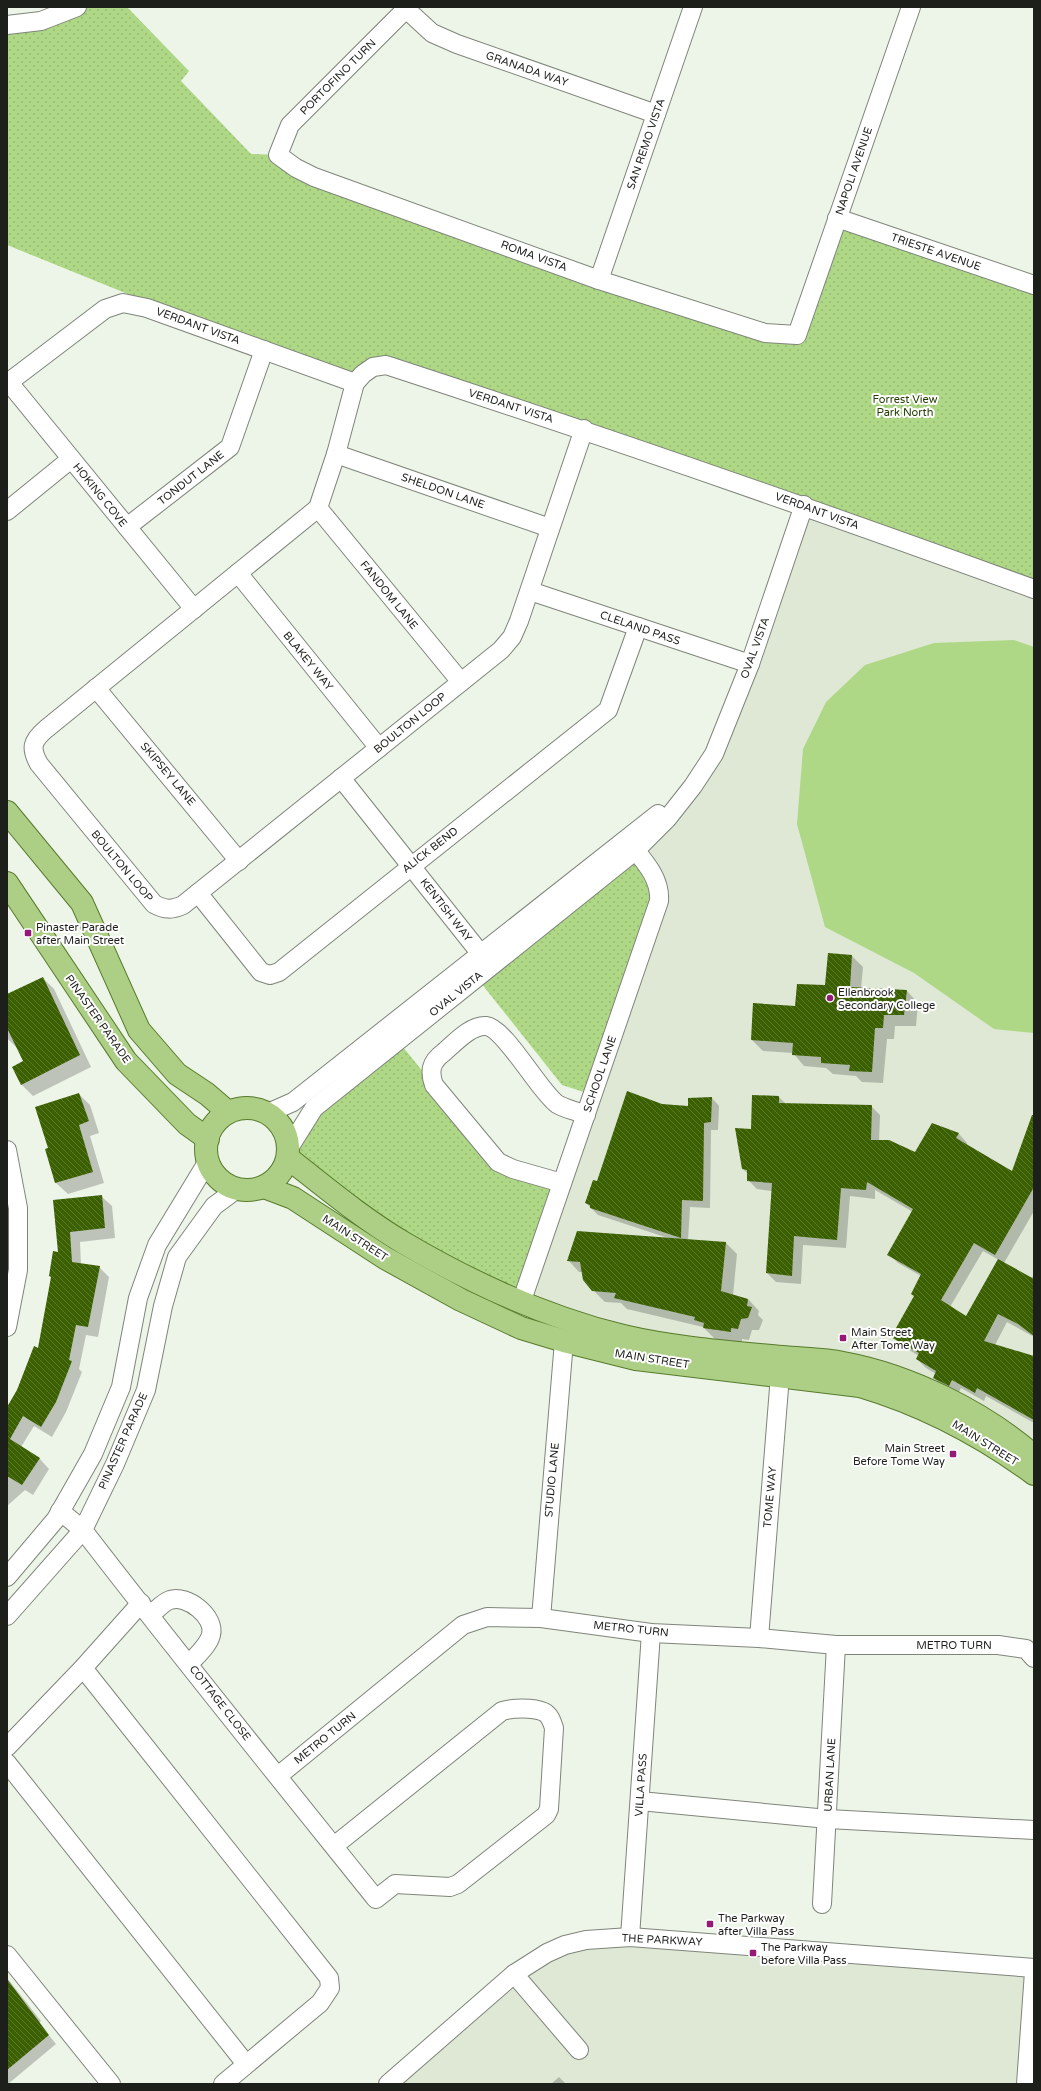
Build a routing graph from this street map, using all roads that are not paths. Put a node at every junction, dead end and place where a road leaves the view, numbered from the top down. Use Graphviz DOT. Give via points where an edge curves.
graph roads {
  1 [pos="77,7"];
  2 [pos="693,7"];
  3 [pos="911,7"];
  4 [pos="407,8"];
  5 [pos="7,25"];
  6 [pos="656,114"];
  7 [pos="278,155"];
  8 [pos="837,218"];
  9 [pos="599,280"];
  10 [pos="1033,281"];
  11 [pos="797,336"];
  12 [pos="264,350"];
  13 [pos="8,381"];
  14 [pos="355,384"];
  15 [pos="584,430"];
  16 [pos="336,454"];
  17 [pos="71,459"];
  18 [pos="804,505"];
  19 [pos="318,508"];
  20 [pos="7,511"];
  21 [pos="127,527"];
  22 [pos="550,528"];
  23 [pos="238,573"];
  24 [pos="1034,589"];
  25 [pos="530,591"];
  26 [pos="194,609"];
  27 [pos="638,627"];
  28 [pos="750,664"];
  29 [pos="461,682"];
  30 [pos="96,688"];
  31 [pos="379,748"];
  32 [pos="341,778"];
  33 [pos="7,812"];
  34 [pos="630,845"];
  35 [pos="239,860"];
  36 [pos="410,866"];
  37 [pos="7,883"];
  38 [pos="198,893"];
  39 [pos="486,960"];
  40 [pos="228,1112"];
  41 [pos="268,1113"];
  42 [pos="586,1115"];
  43 [pos="208,1139"];
  44 [pos="7,1150"];
  45 [pos="288,1153"];
  46 [pos="208,1161"];
  47 [pos="562,1183"];
  48 [pos="264,1187"];
  49 [pos="237,1189"];
  50 [pos="520,1303"];
  51 [pos="7,1327"];
  52 [pos="564,1341"];
  53 [pos="781,1367"];
  54 [pos="1034,1456"];
  55 [pos="1034,1474"];
  56 [pos="60,1511"];
  57 [pos="83,1530"];
  58 [pos="7,1577"];
  59 [pos="145,1609"];
  60 [pos="7,1616"];
  61 [pos="541,1618"];
  62 [pos="651,1633"];
  63 [pos="759,1638"];
  64 [pos="836,1645"];
  65 [pos="1034,1658"];
  66 [pos="189,1664"];
  67 [pos="83,1668"];
  68 [pos="7,1747"];
  69 [pos="7,1763"];
  70 [pos="278,1776"];
  71 [pos="640,1801"];
  72 [pos="828,1819"];
  73 [pos="1034,1830"];
  74 [pos="334,1846"];
  75 [pos="822,1904"];
  76 [pos="630,1937"];
  77 [pos="7,1956"];
  78 [pos="1034,1968"];
  79 [pos="1034,1972"];
  80 [pos="514,1974"];
  81 [pos="578,2050"];
  82 [pos="246,2064"];
  83 [pos="111,2084"];
  84 [pos="223,2084"];
  85 [pos="388,2084"];
  86 [pos="1026,2084"];
  1 -- 5 [label="street" via="40,21"];
  2 -- 6 [label="street, SAN REMO VISTA"];
  3 -- 8 [label="street, NAPOLI AVENUE"];
  4 -- 6 [label="street, GRANADA WAY" via="432,33 457,44"];
  4 -- 7 [label="street, PORTOFINO TURN" via="290,125"];
  6 -- 9 [label="street, SAN REMO VISTA"];
  7 -- 9 [label="street, ROMA VISTA" via="296,168 314,176"];
  8 -- 10 [label="street, TRIESTE AVENUE"];
  8 -- 11 [label="street, NAPOLI AVENUE"];
  9 -- 11 [label="street, ROMA VISTA" via="765,333"];
  12 -- 13 [label="street, VERDANT VISTA" via="147,308 124,303 105,309"];
  12 -- 14 [label="street, VERDANT VISTA"];
  12 -- 21 [label="street, TONDUT LANE" via="230,447"];
  13 -- 17 [label="street, HOKING COVE"];
  14 -- 15 [label="street, VERDANT VISTA" via="373,367 386,366"];
  14 -- 16 [label="street"];
  15 -- 18 [label="street, VERDANT VISTA"];
  15 -- 22 [label="street, BOULTON LOOP"];
  16 -- 19 [label="street"];
  16 -- 22 [label="street, SHELDON LANE"];
  17 -- 20 [label="street"];
  17 -- 21 [label="street, HOKING COVE"];
  18 -- 24 [label="street, VERDANT VISTA"];
  18 -- 28 [label="street, OVAL VISTA"];
  19 -- 23 [label="street, BOULTON LOOP"];
  19 -- 29 [label="street, FANDOM LANE"];
  21 -- 26 [label="street, HOKING COVE"];
  22 -- 25 [label="street, BOULTON LOOP"];
  23 -- 26 [label="street, BOULTON LOOP"];
  23 -- 31 [label="street, BLAKEY WAY"];
  25 -- 27 [label="street, CLELAND PASS"];
  25 -- 29 [label="street, BOULTON LOOP" via="512,637 501,650"];
  26 -- 30 [label="street, BOULTON LOOP"];
  27 -- 28 [label="street, CLELAND PASS"];
  27 -- 36 [label="street, ALICK BEND" via="608,710"];
  28 -- 34 [label="street, OVAL VISTA" via="714,754 693,786 667,819"];
  29 -- 31 [label="street, BOULTON LOOP"];
  30 -- 35 [label="street, SKIPSEY LANE"];
  30 -- 38 [label="street, BOULTON LOOP" via="38,736 33,745 34,754 46,773 154,904 173,910"];
  31 -- 32 [label="street, BOULTON LOOP"];
  32 -- 35 [label="street, BOULTON LOOP"];
  32 -- 36 [label="street, KENTISH WAY"];
  33 -- 40 [label="main road" via="82,903 139,1030 177,1074"];
  34 -- 39 [label="street, OVAL VISTA"];
  34 -- 42 [label="street, SCHOOL LANE" via="657,879 659,901"];
  35 -- 38 [label="street, BOULTON LOOP"];
  36 -- 38 [label="street, ALICK BEND" via="279,972 270,975 261,972"];
  36 -- 39 [label="street, KENTISH WAY"];
  37 -- 43 [label="main road, PINASTER PARADE" via="126,1061 187,1124"];
  39 -- 41 [label="street, OVAL VISTA" via="293,1102"];
  39 -- 45 [label="street, OVAL VISTA" via="314,1108"];
  40 -- 41 [label="main road" via="255,1108"];
  40 -- 43 [label="main road" via="216,1124"];
  41 -- 45 [label="main road" via="284,1129"];
  42 -- 47 [label="street, SCHOOL LANE"];
  42 -- 47 [label="street" via="557,1104 500,1034 486,1026 470,1031 435,1059 432,1067 434,1085 498,1162"];
  43 -- 46 [label="main road"];
  44 -- 51 [label="street" via="18,1208 18,1270"];
  45 -- 48 [label="main road" via="283,1170 275,1180"];
  45 -- 50 [label="main road, MAIN STREET" via="337,1197 402,1242"];
  46 -- 49 [label="main road" via="214,1174 224,1183"];
  46 -- 56 [label="street, PINASTER PARADE" via="157,1245 138,1298 121,1387 93,1454"];
  47 -- 50 [label="street, SCHOOL LANE"];
  48 -- 49 [label="main road"];
  48 -- 52 [label="main road, MAIN STREET" via="293,1198 385,1258 461,1300 521,1328"];
  49 -- 57 [label="street, PINASTER PARADE" via="214,1206 177,1257 146,1390"];
  50 -- 53 [label="main road, MAIN STREET" via="624,1336"];
  52 -- 53 [label="main road, MAIN STREET" via="636,1359"];
  52 -- 61 [label="street, STUDIO LANE"];
  53 -- 54 [label="main road, MAIN STREET" via="842,1362 926,1389 983,1419"];
  53 -- 55 [label="main road, MAIN STREET" via="889,1395 968,1430"];
  53 -- 63 [label="street, TOME WAY"];
  56 -- 57 [label="street, COTTAGE CLOSE"];
  56 -- 58 [label="street, PINASTER PARADE"];
  57 -- 59 [label="street, COTTAGE CLOSE"];
  57 -- 60 [label="street, PINASTER PARADE"];
  59 -- 66 [label="street, COTTAGE CLOSE"];
  59 -- 66 [label="street" via="169,1600 184,1600 197,1606 211,1623 212,1634 205,1647"];
  59 -- 67 [label="street"];
  61 -- 62 [label="street, METRO TURN"];
  61 -- 70 [label="street, METRO TURN" via="487,1617 463,1625"];
  62 -- 63 [label="street, METRO TURN"];
  62 -- 71 [label="street, VILLA PASS"];
  63 -- 64 [label="street, METRO TURN"];
  64 -- 65 [label="street, METRO TURN" via="998,1645 1026,1649"];
  64 -- 72 [label="street, URBAN LANE"];
  66 -- 70 [label="street, COTTAGE CLOSE"];
  67 -- 68 [label="street"];
  67 -- 82 [label="street" via="329,1978 330,1988 320,2003"];
  69 -- 82 [label="street"];
  70 -- 74 [label="street, COTTAGE CLOSE"];
  71 -- 72 [label="street"];
  71 -- 76 [label="street, VILLA PASS"];
  72 -- 73 [label="street"];
  72 -- 75 [label="street, URBAN LANE"];
  74 -- 74 [label="street, COTTAGE CLOSE" via="376,1899 395,1884 450,1887 458,1884 549,1809 554,1728 550,1718 543,1712 521,1708 502,1711"];
  76 -- 78 [label="street, THE PARKWAY"];
  76 -- 80 [label="street, THE PARKWAY" via="586,1940 565,1945"];
  77 -- 83 [label="street"];
  79 -- 86 [label="street"];
  80 -- 81 [label="street"];
  80 -- 85 [label="street, THE PARKWAY"];
  82 -- 84 [label="street"];
}
